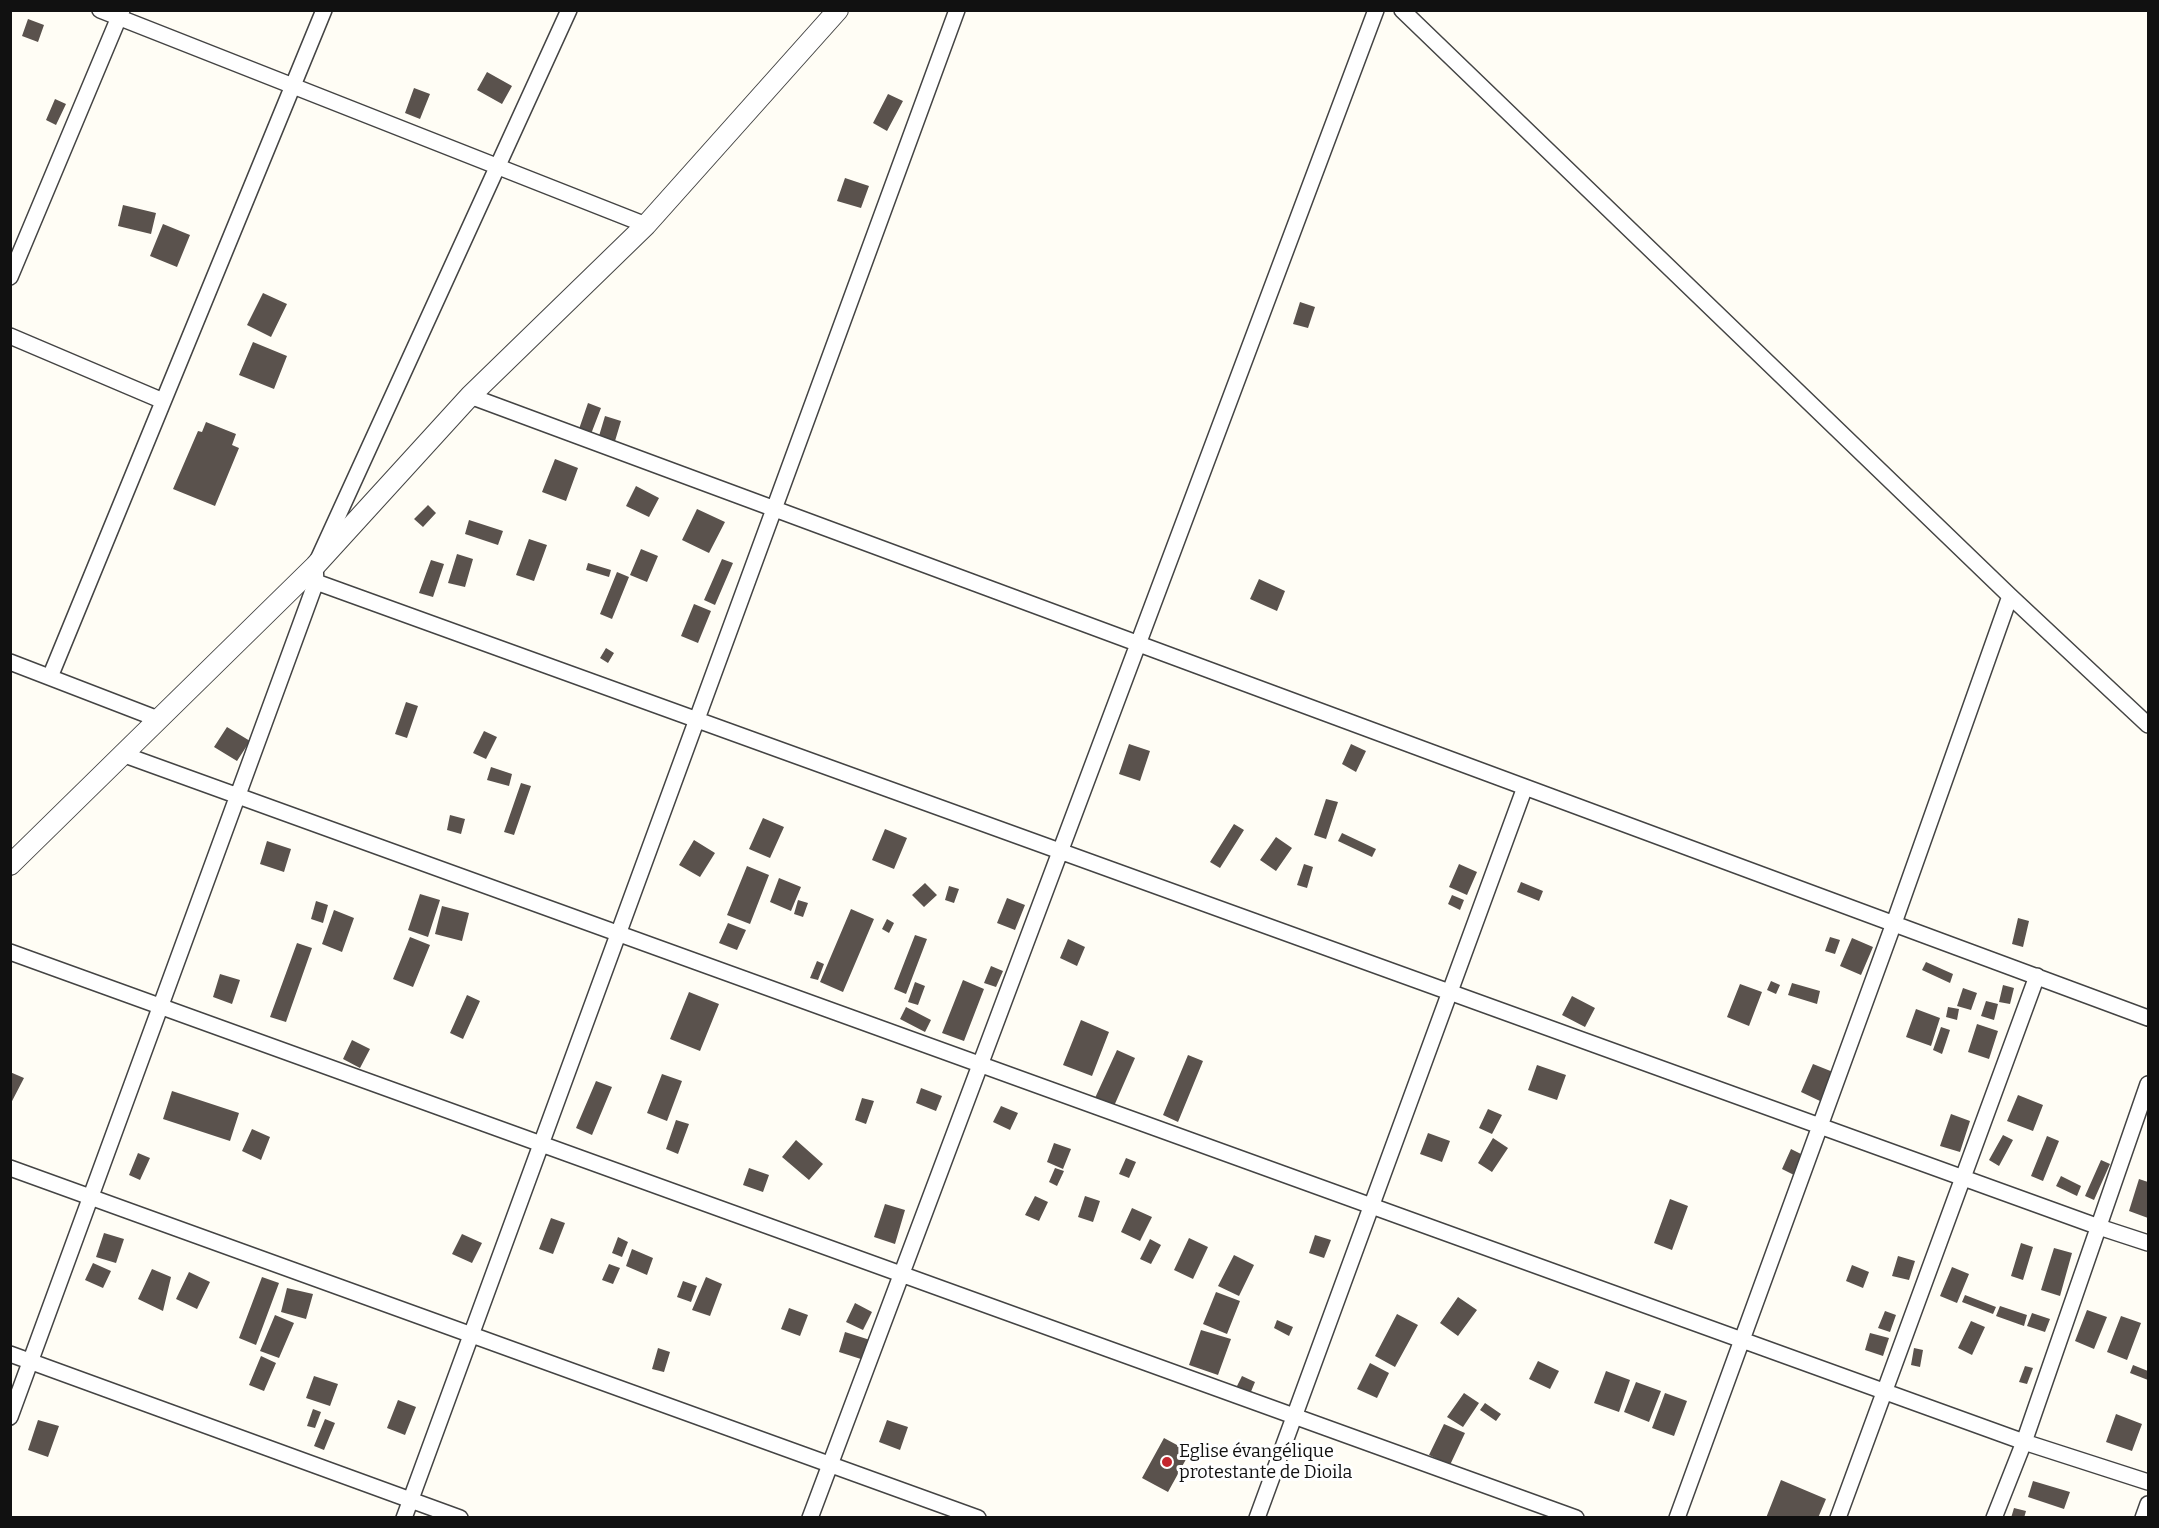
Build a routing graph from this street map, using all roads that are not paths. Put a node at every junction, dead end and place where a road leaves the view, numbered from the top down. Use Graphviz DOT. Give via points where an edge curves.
graph roads {
  1 [pos="100,10"];
  2 [pos="324,10"];
  3 [pos="569,10"];
  4 [pos="838,10"];
  5 [pos="957,10"];
  6 [pos="1376,10"];
  7 [pos="1402,10"];
  8 [pos="120,14"];
  9 [pos="293,86"];
  10 [pos="498,167"];
  11 [pos="646,225"];
  12 [pos="10,277"];
  13 [pos="10,336"];
  14 [pos="470,396"];
  15 [pos="163,401"];
  16 [pos="774,509"];
  17 [pos="316,574"];
  18 [pos="2010,596"];
  19 [pos="1138,644"];
  20 [pos="10,662"];
  21 [pos="50,677"];
  22 [pos="158,719"];
  23 [pos="697,719"];
  24 [pos="2148,725"];
  25 [pos="122,754"];
  26 [pos="1525,787"];
  27 [pos="238,796"];
  28 [pos="1061,851"];
  29 [pos="10,865"];
  30 [pos="1894,923"];
  31 [pos="618,933"];
  32 [pos="10,952"];
  33 [pos="2037,976"];
  34 [pos="1450,992"];
  35 [pos="161,1006"];
  36 [pos="2148,1017"];
  37 [pos="980,1065"];
  38 [pos="2148,1084"];
  39 [pos="1820,1125"];
  40 [pos="541,1144"];
  41 [pos="10,1168"];
  42 [pos="1963,1177"];
  43 [pos="91,1197"];
  44 [pos="1372,1206"];
  45 [pos="2099,1227"];
  46 [pos="2148,1243"];
  47 [pos="902,1274"];
  48 [pos="471,1334"];
  49 [pos="1742,1340"];
  50 [pos="10,1354"];
  51 [pos="31,1361"];
  52 [pos="1884,1391"];
  53 [pos="1295,1416"];
  54 [pos="10,1417"];
  55 [pos="2024,1442"];
  56 [pos="830,1464"];
  57 [pos="2148,1482"];
  58 [pos="411,1500"];
  59 [pos="2148,1503"];
  60 [pos="404,1518"];
  61 [pos="460,1518"];
  62 [pos="810,1518"];
  63 [pos="978,1518"];
  64 [pos="1257,1518"];
  65 [pos="1576,1518"];
  66 [pos="1677,1518"];
  67 [pos="1838,1518"];
  68 [pos="1994,1518"];
  69 [pos="2143,1518"];
  1 -- 8 [label="street"];
  2 -- 9 [label="street"];
  3 -- 10 [label="street"];
  4 -- 11 [label="street"];
  5 -- 16 [label="street"];
  6 -- 19 [label="street"];
  7 -- 18 [label="street"];
  8 -- 9 [label="street"];
  8 -- 12 [label="street"];
  9 -- 10 [label="street"];
  9 -- 15 [label="street"];
  10 -- 11 [label="street"];
  10 -- 17 [label="street"];
  11 -- 14 [label="street"];
  13 -- 15 [label="street"];
  14 -- 16 [label="street"];
  14 -- 17 [label="street"];
  15 -- 21 [label="street"];
  16 -- 19 [label="street"];
  16 -- 23 [label="street"];
  17 -- 22 [label="street"];
  17 -- 23 [label="street"];
  17 -- 27 [label="street"];
  18 -- 24 [label="street"];
  18 -- 30 [label="street"];
  19 -- 26 [label="street"];
  19 -- 28 [label="street"];
  20 -- 21 [label="street"];
  21 -- 22 [label="street"];
  22 -- 25 [label="street"];
  23 -- 28 [label="street"];
  23 -- 31 [label="street"];
  25 -- 27 [label="street"];
  25 -- 29 [label="street"];
  26 -- 30 [label="street"];
  26 -- 34 [label="street"];
  27 -- 31 [label="street"];
  27 -- 35 [label="street"];
  28 -- 34 [label="street"];
  28 -- 37 [label="street"];
  30 -- 33 [label="street"];
  30 -- 39 [label="street"];
  31 -- 37 [label="street"];
  31 -- 40 [label="street"];
  32 -- 35 [label="street"];
  33 -- 36 [label="street"];
  33 -- 42 [label="street"];
  34 -- 39 [label="street"];
  34 -- 44 [label="street"];
  35 -- 40 [label="street"];
  35 -- 43 [label="street"];
  37 -- 44 [label="street"];
  37 -- 47 [label="street"];
  38 -- 45 [label="street"];
  39 -- 42 [label="street"];
  39 -- 49 [label="street"];
  40 -- 47 [label="street"];
  40 -- 48 [label="street"];
  41 -- 43 [label="street"];
  42 -- 45 [label="street"];
  42 -- 52 [label="street"];
  43 -- 48 [label="street"];
  43 -- 51 [label="street"];
  44 -- 49 [label="street"];
  44 -- 53 [label="street"];
  45 -- 46 [label="street"];
  45 -- 55 [label="street"];
  47 -- 53 [label="street"];
  47 -- 56 [label="street"];
  48 -- 56 [label="street"];
  48 -- 58 [label="street"];
  49 -- 52 [label="street"];
  49 -- 66 [label="street"];
  50 -- 51 [label="street"];
  51 -- 54 [label="street"];
  51 -- 58 [label="street"];
  52 -- 55 [label="street"];
  52 -- 67 [label="street"];
  53 -- 64 [label="street"];
  53 -- 65 [label="street"];
  55 -- 57 [label="street"];
  55 -- 68 [label="street"];
  56 -- 62 [label="street"];
  56 -- 63 [label="street"];
  58 -- 60 [label="street"];
  58 -- 61 [label="street"];
  59 -- 69 [label="street"];
}
